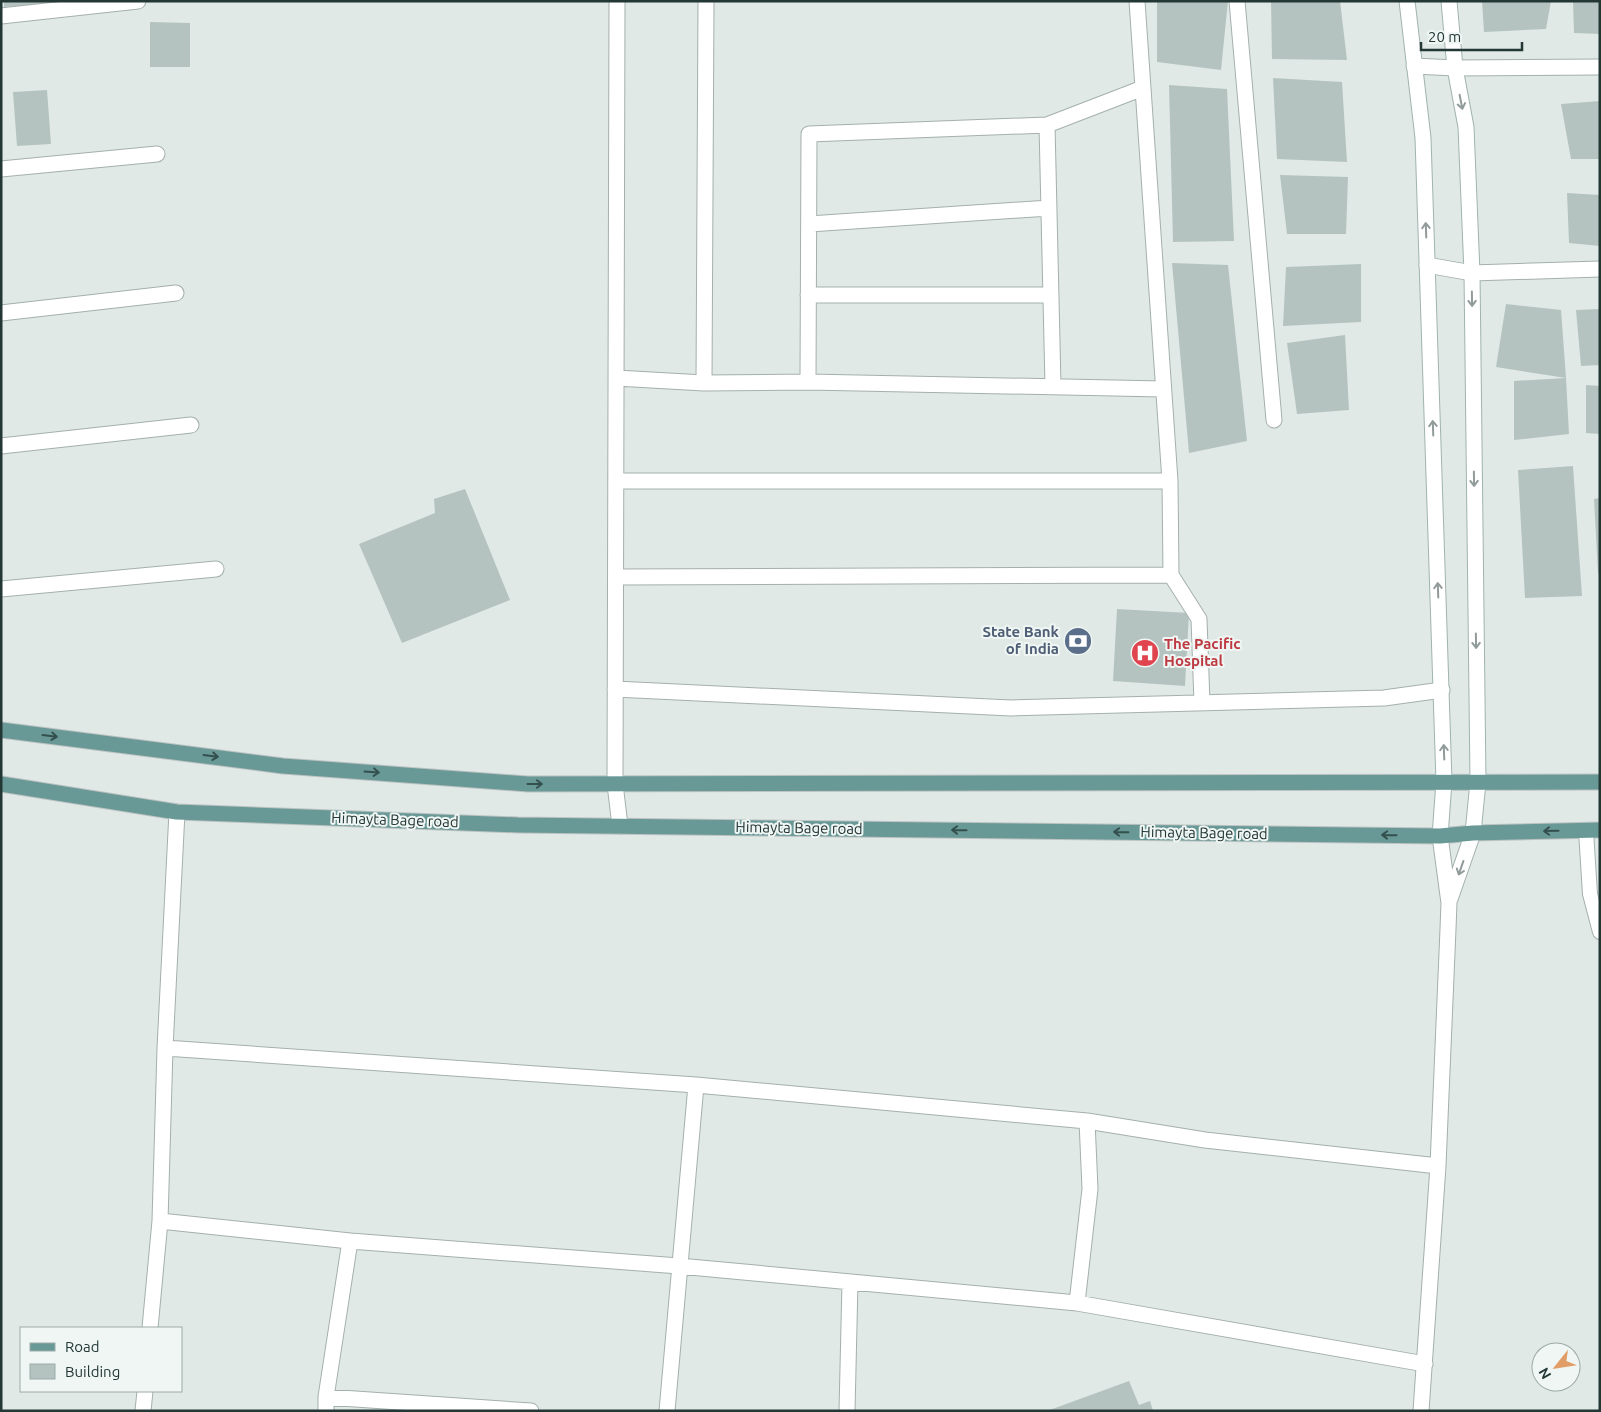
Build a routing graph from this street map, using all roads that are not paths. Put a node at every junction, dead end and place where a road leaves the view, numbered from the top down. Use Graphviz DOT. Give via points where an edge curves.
graph roads {
  1 [pos="138,1"];
  2 [pos="617,1"];
  3 [pos="706,1"];
  4 [pos="1137,1"];
  5 [pos="1237,1"];
  6 [pos="1407,1"];
  7 [pos="1449,1"];
  8 [pos="1,16"];
  9 [pos="1414,66"];
  10 [pos="1455,68"];
  11 [pos="1600,68"];
  12 [pos="1143,88"];
  13 [pos="1047,125"];
  14 [pos="157,154"];
  15 [pos="1,169"];
  16 [pos="1049,208"];
  17 [pos="808,224"];
  18 [pos="1427,265"];
  19 [pos="1600,269"];
  20 [pos="1472,274"];
  21 [pos="176,293"];
  22 [pos="808,295"];
  23 [pos="1051,295"];
  24 [pos="1,313"];
  25 [pos="616,378"];
  26 [pos="808,382"];
  27 [pos="704,383"];
  28 [pos="1053,386"];
  29 [pos="1163,388"];
  30 [pos="1274,420"];
  31 [pos="191,426"];
  32 [pos="1,446"];
  33 [pos="616,481"];
  34 [pos="1170,481"];
  35 [pos="216,569"];
  36 [pos="1171,575"];
  37 [pos="616,576"];
  38 [pos="1,589"];
  39 [pos="616,690"];
  40 [pos="1442,690"];
  41 [pos="1202,703"];
  42 [pos="1,730"];
  43 [pos="1444,782"];
  44 [pos="1478,782"];
  45 [pos="1600,782"];
  46 [pos="1,784"];
  47 [pos="615,784"];
  48 [pos="177,812"];
  49 [pos="620,826"];
  50 [pos="1593,831"];
  51 [pos="1473,833"];
  52 [pos="1440,836"];
  53 [pos="1449,903"];
  54 [pos="1600,932"];
  55 [pos="165,1048"];
  56 [pos="696,1085"];
  57 [pos="1087,1121"];
  58 [pos="1438,1166"];
  59 [pos="160,1221"];
  60 [pos="350,1241"];
  61 [pos="679,1266"];
  62 [pos="850,1282"];
  63 [pos="1076,1303"];
  64 [pos="150,1327"];
  65 [pos="1425,1364"];
  66 [pos="145,1392"];
  67 [pos="326,1404"];
  68 [pos="143,1411"];
  69 [pos="530,1411"];
  70 [pos="667,1411"];
  71 [pos="847,1411"];
  72 [pos="1422,1411"];
  1 -- 8 [label="street"];
  2 -- 25 [label="street"];
  3 -- 27 [label="street"];
  4 -- 12 [label="street"];
  5 -- 30 [label="street"];
  6 -- 9 [label="street"];
  7 -- 10 [label="street"];
  9 -- 10 [label="street"];
  18 -- 9 [label="street, one-way" via="1423,138"];
  10 -- 11 [label="street"];
  10 -- 20 [label="street, one-way" via="1466,127"];
  12 -- 13 [label="street"];
  12 -- 29 [label="street"];
  13 -- 16 [label="street"];
  13 -- 17 [label="street" via="809,134"];
  14 -- 15 [label="street"];
  16 -- 17 [label="street"];
  16 -- 23 [label="street"];
  17 -- 22 [label="street"];
  18 -- 20 [label="street"];
  40 -- 18 [label="street, one-way"];
  19 -- 20 [label="street"];
  20 -- 44 [label="street, one-way"];
  21 -- 24 [label="street"];
  22 -- 23 [label="street"];
  22 -- 26 [label="street"];
  23 -- 28 [label="street"];
  25 -- 27 [label="street"];
  25 -- 33 [label="street"];
  26 -- 27 [label="street"];
  26 -- 28 [label="street"];
  28 -- 29 [label="street"];
  29 -- 34 [label="street"];
  31 -- 32 [label="street"];
  33 -- 34 [label="street"];
  33 -- 37 [label="street"];
  34 -- 36 [label="street"];
  35 -- 38 [label="street"];
  36 -- 37 [label="street"];
  36 -- 41 [label="street" via="1199,619"];
  37 -- 39 [label="street"];
  39 -- 41 [label="street" via="1011,708"];
  39 -- 47 [label="street"];
  40 -- 41 [label="street" via="1384,698"];
  43 -- 40 [label="street, one-way"];
  42 -- 47 [label="main road, one-way" via="283,766 528,784"];
  43 -- 44 [label="main road"];
  43 -- 47 [label="main road"];
  43 -- 52 [label="street"];
  44 -- 45 [label="main road"];
  44 -- 51 [label="street"];
  46 -- 48 [label="main road, Himayta Bage road"];
  47 -- 49 [label="street"];
  48 -- 49 [label="main road, Himayta Bage road"];
  48 -- 55 [label="street"];
  52 -- 49 [label="main road, Himayta Bage road, one-way"];
  50 -- 51 [label="main road, Himayta Bage road, one-way"];
  50 -- 54 [label="lane" via="1590,894"];
  51 -- 52 [label="main road, Himayta Bage road"];
  51 -- 53 [label="street, one-way"];
  52 -- 53 [label="street"];
  53 -- 58 [label="street"];
  55 -- 56 [label="street"];
  55 -- 59 [label="street"];
  56 -- 57 [label="street"];
  56 -- 61 [label="street"];
  57 -- 58 [label="street" via="1205,1140"];
  57 -- 63 [label="street" via="1090,1189"];
  58 -- 65 [label="street"];
  59 -- 60 [label="street"];
  59 -- 64 [label="street"];
  60 -- 61 [label="street"];
  60 -- 67 [label="street"];
  61 -- 62 [label="street"];
  61 -- 70 [label="street"];
  62 -- 63 [label="street"];
  62 -- 71 [label="street"];
  63 -- 65 [label="street"];
  65 -- 72 [label="street"];
  66 -- 68 [label="street"];
  67 -- 69 [label="street"];
}
